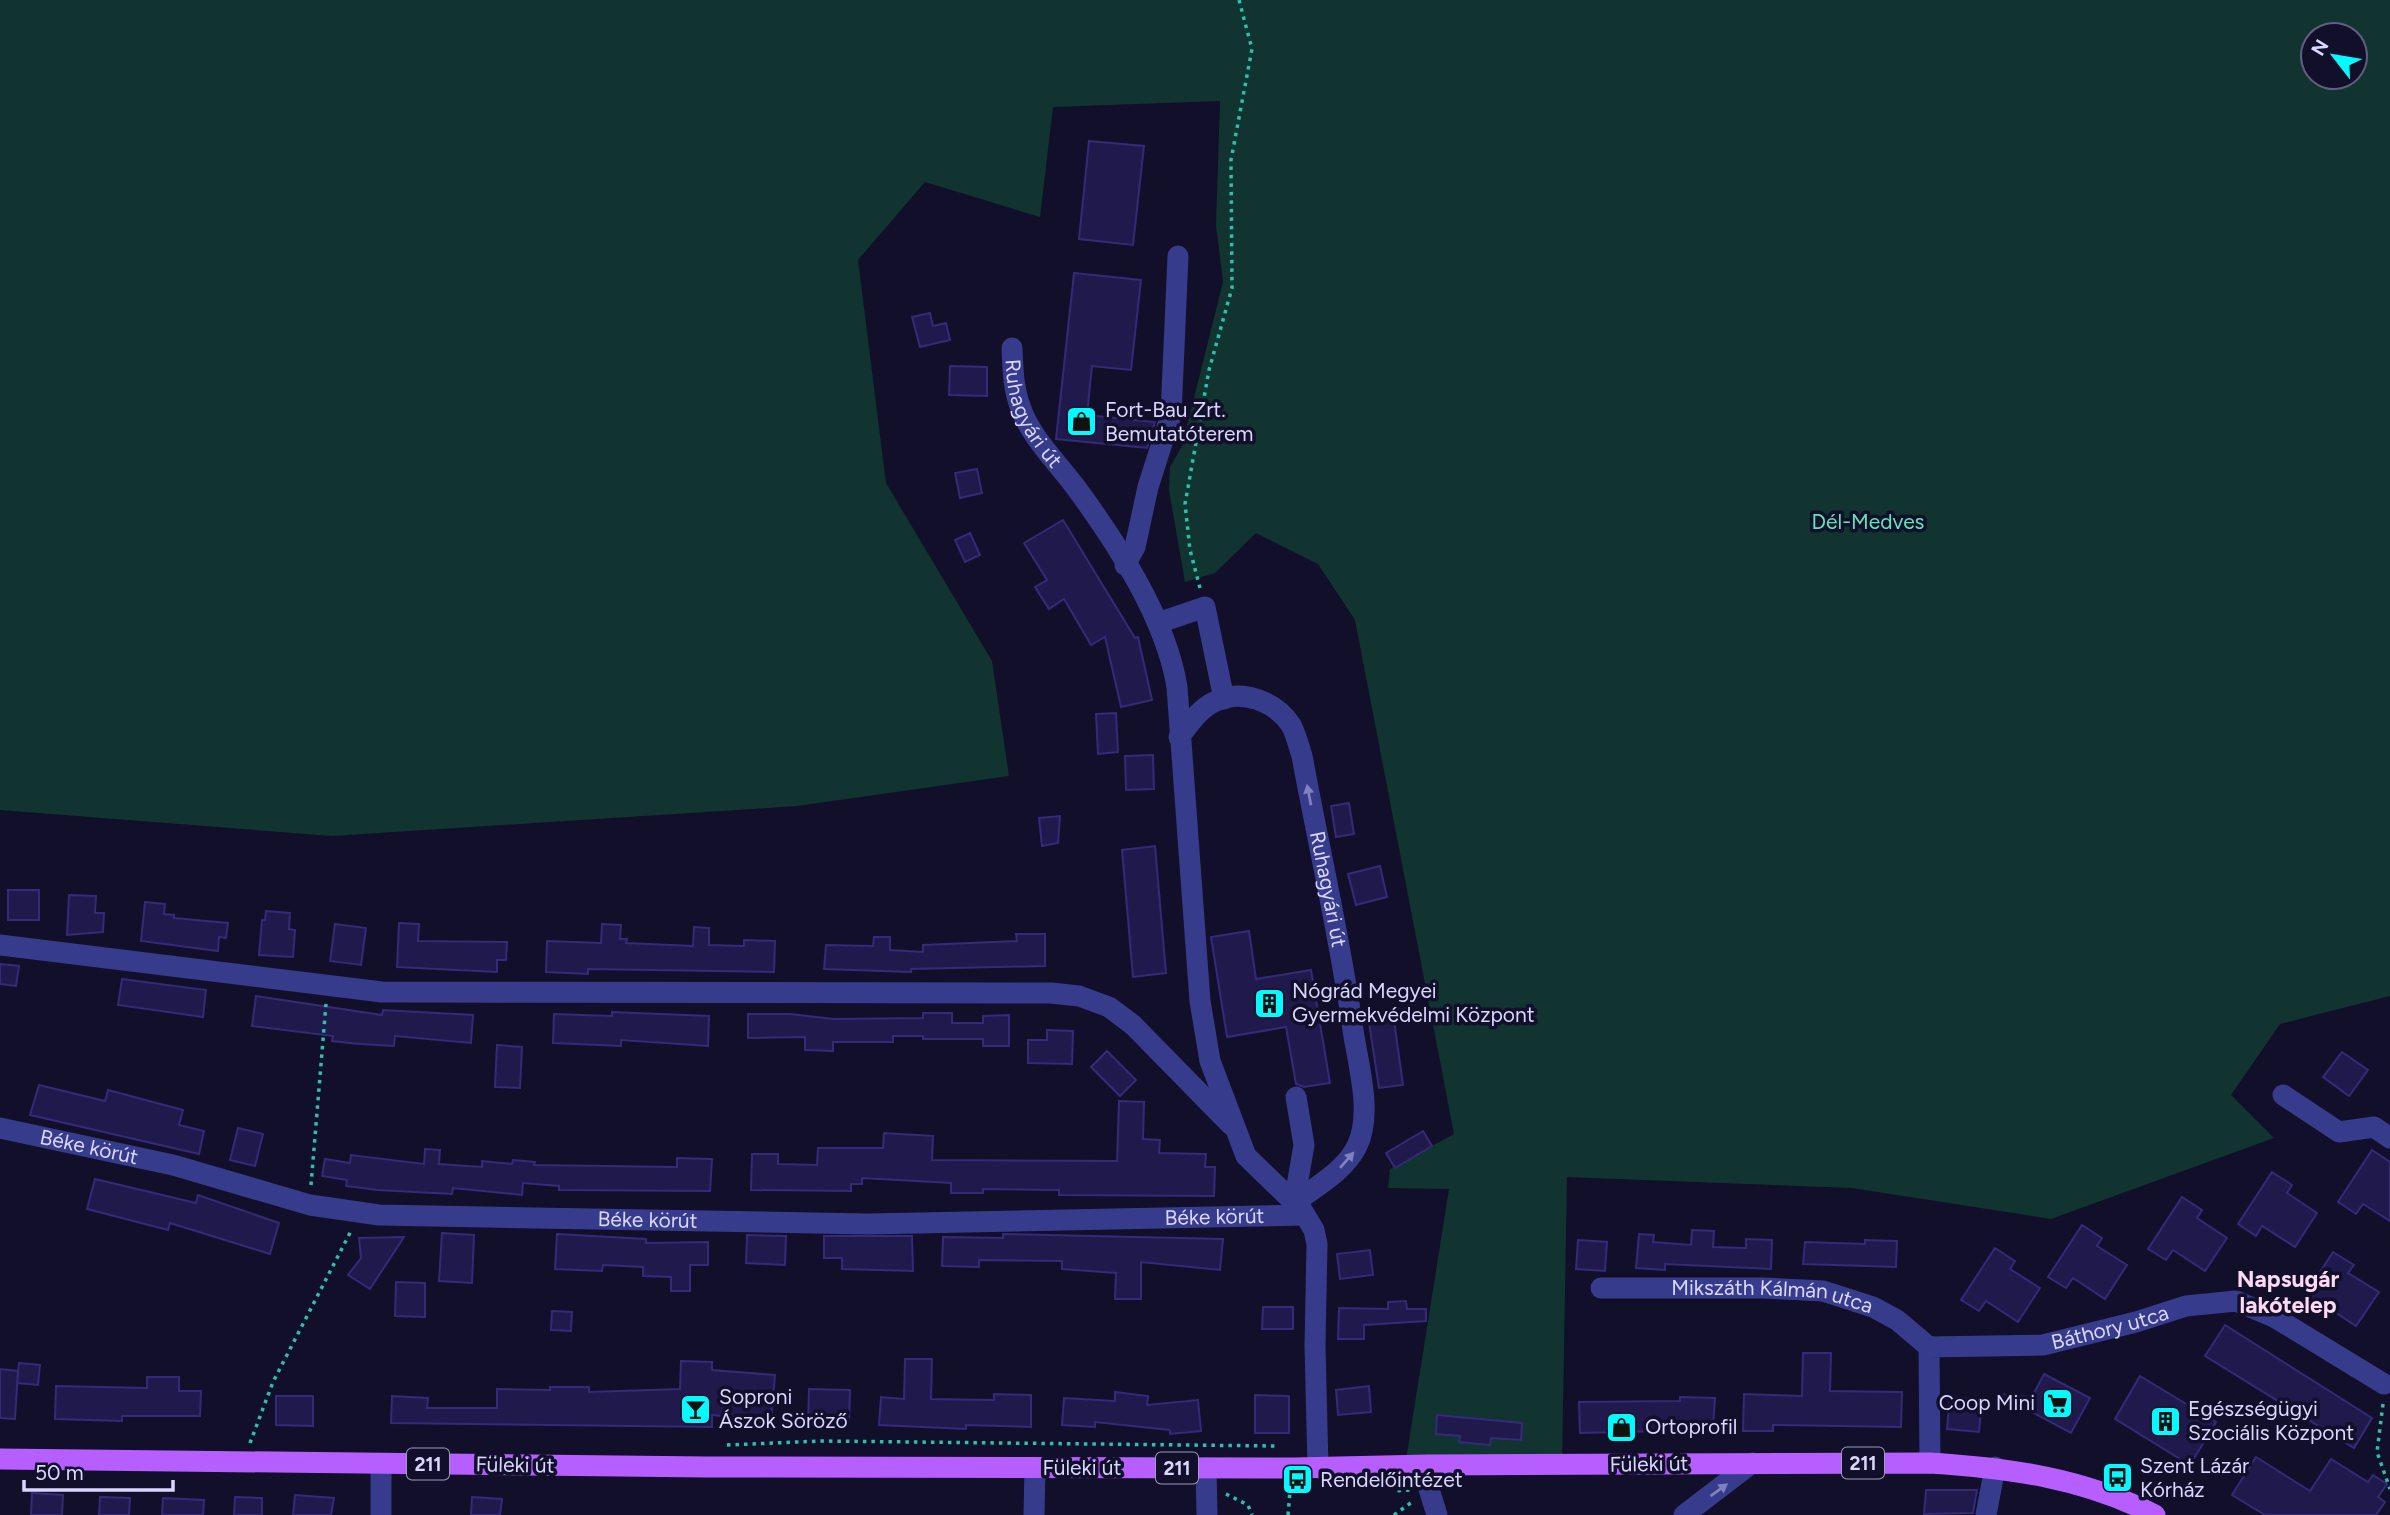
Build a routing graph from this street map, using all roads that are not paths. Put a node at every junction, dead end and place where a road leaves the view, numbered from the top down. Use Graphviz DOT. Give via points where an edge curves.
graph roads {
  1 [pos="1178,256"];
  2 [pos="1012,348"];
  3 [pos="1125,565"];
  4 [pos="1158,623"];
  5 [pos="1224,699"];
  6 [pos="1180,737"];
  7 [pos="0,945"];
  8 [pos="2283,1095"];
  9 [pos="1296,1097"];
  10 [pos="1231,1125"];
  11 [pos="0,1128"];
  12 [pos="2382,1133"];
  13 [pos="1299,1209"];
  14 [pos="1601,1288"];
  15 [pos="1929,1347"];
  16 [pos="2384,1384"];
  17 [pos="0,1459"];
  18 [pos="1752,1463"];
  19 [pos="1930,1463"];
  20 [pos="381,1464"];
  21 [pos="1428,1465"];
  22 [pos="1995,1467"];
  23 [pos="1035,1468"];
  24 [pos="1206,1468"];
  25 [pos="1318,1468"];
  26 [pos="381,1515"];
  27 [pos="1034,1515"];
  28 [pos="1206,1515"];
  29 [pos="1437,1515"];
  30 [pos="1685,1515"];
  31 [pos="1986,1515"];
  32 [pos="2155,1515"];
  1 -- 3 [label="street" via="1171,415 1135,547"];
  2 -- 3 [label="street, Ruhagyári út" via="1020,409"];
  3 -- 4 [label="street, Ruhagyári út"];
  4 -- 5 [label="street" via="1205,607"];
  4 -- 6 [label="street, Ruhagyári út" via="1172,657"];
  5 -- 6 [label="street" via="1199,713"];
  13 -- 5 [label="street, Ruhagyári út, one-way" via="1342,1167 1363,1132 1345,967 1302,756 1291,726 1274,707 1255,699"];
  6 -- 10 [label="street, Ruhagyári út" via="1203,1030"];
  7 -- 10 [label="street" via="410,993 1079,996 1109,1007 1133,1025"];
  8 -- 12 [label="street" via="2339,1132"];
  9 -- 13 [label="street" via="1304,1145"];
  10 -- 13 [label="street, Ruhagyári út" via="1246,1157"];
  11 -- 13 [label="street, Béke körút" via="173,1165 310,1205 361,1213 866,1224"];
  13 -- 25 [label="street, Ruhagyári út" via="1318,1244"];
  14 -- 15 [label="street, Mikszáth Kálmán utca" via="1823,1292 1873,1307 1898,1320"];
  15 -- 16 [label="street, Báthory utca" via="2043,1345 2186,1306 2236,1301 2274,1317"];
  15 -- 19 [label="street"];
  17 -- 20 [label="main road, Füleki út / 211" via="246,1453"];
  18 -- 19 [label="main road, Füleki út / 211"];
  18 -- 21 [label="main road, Füleki út / 211"];
  30 -- 18 [label="street, one-way"];
  19 -- 22 [label="main road, Füleki út / 211"];
  20 -- 23 [label="main road, Füleki út / 211"];
  20 -- 26 [label="street"];
  21 -- 25 [label="main road, Füleki út / 211"];
  21 -- 29 [label="street"];
  22 -- 31 [label="street"];
  22 -- 32 [label="main road, Füleki út / 211" via="2063,1479"];
  23 -- 24 [label="main road, Füleki út / 211"];
  23 -- 27 [label="street"];
  24 -- 25 [label="main road, Füleki út / 211"];
  24 -- 28 [label="street"];
}
